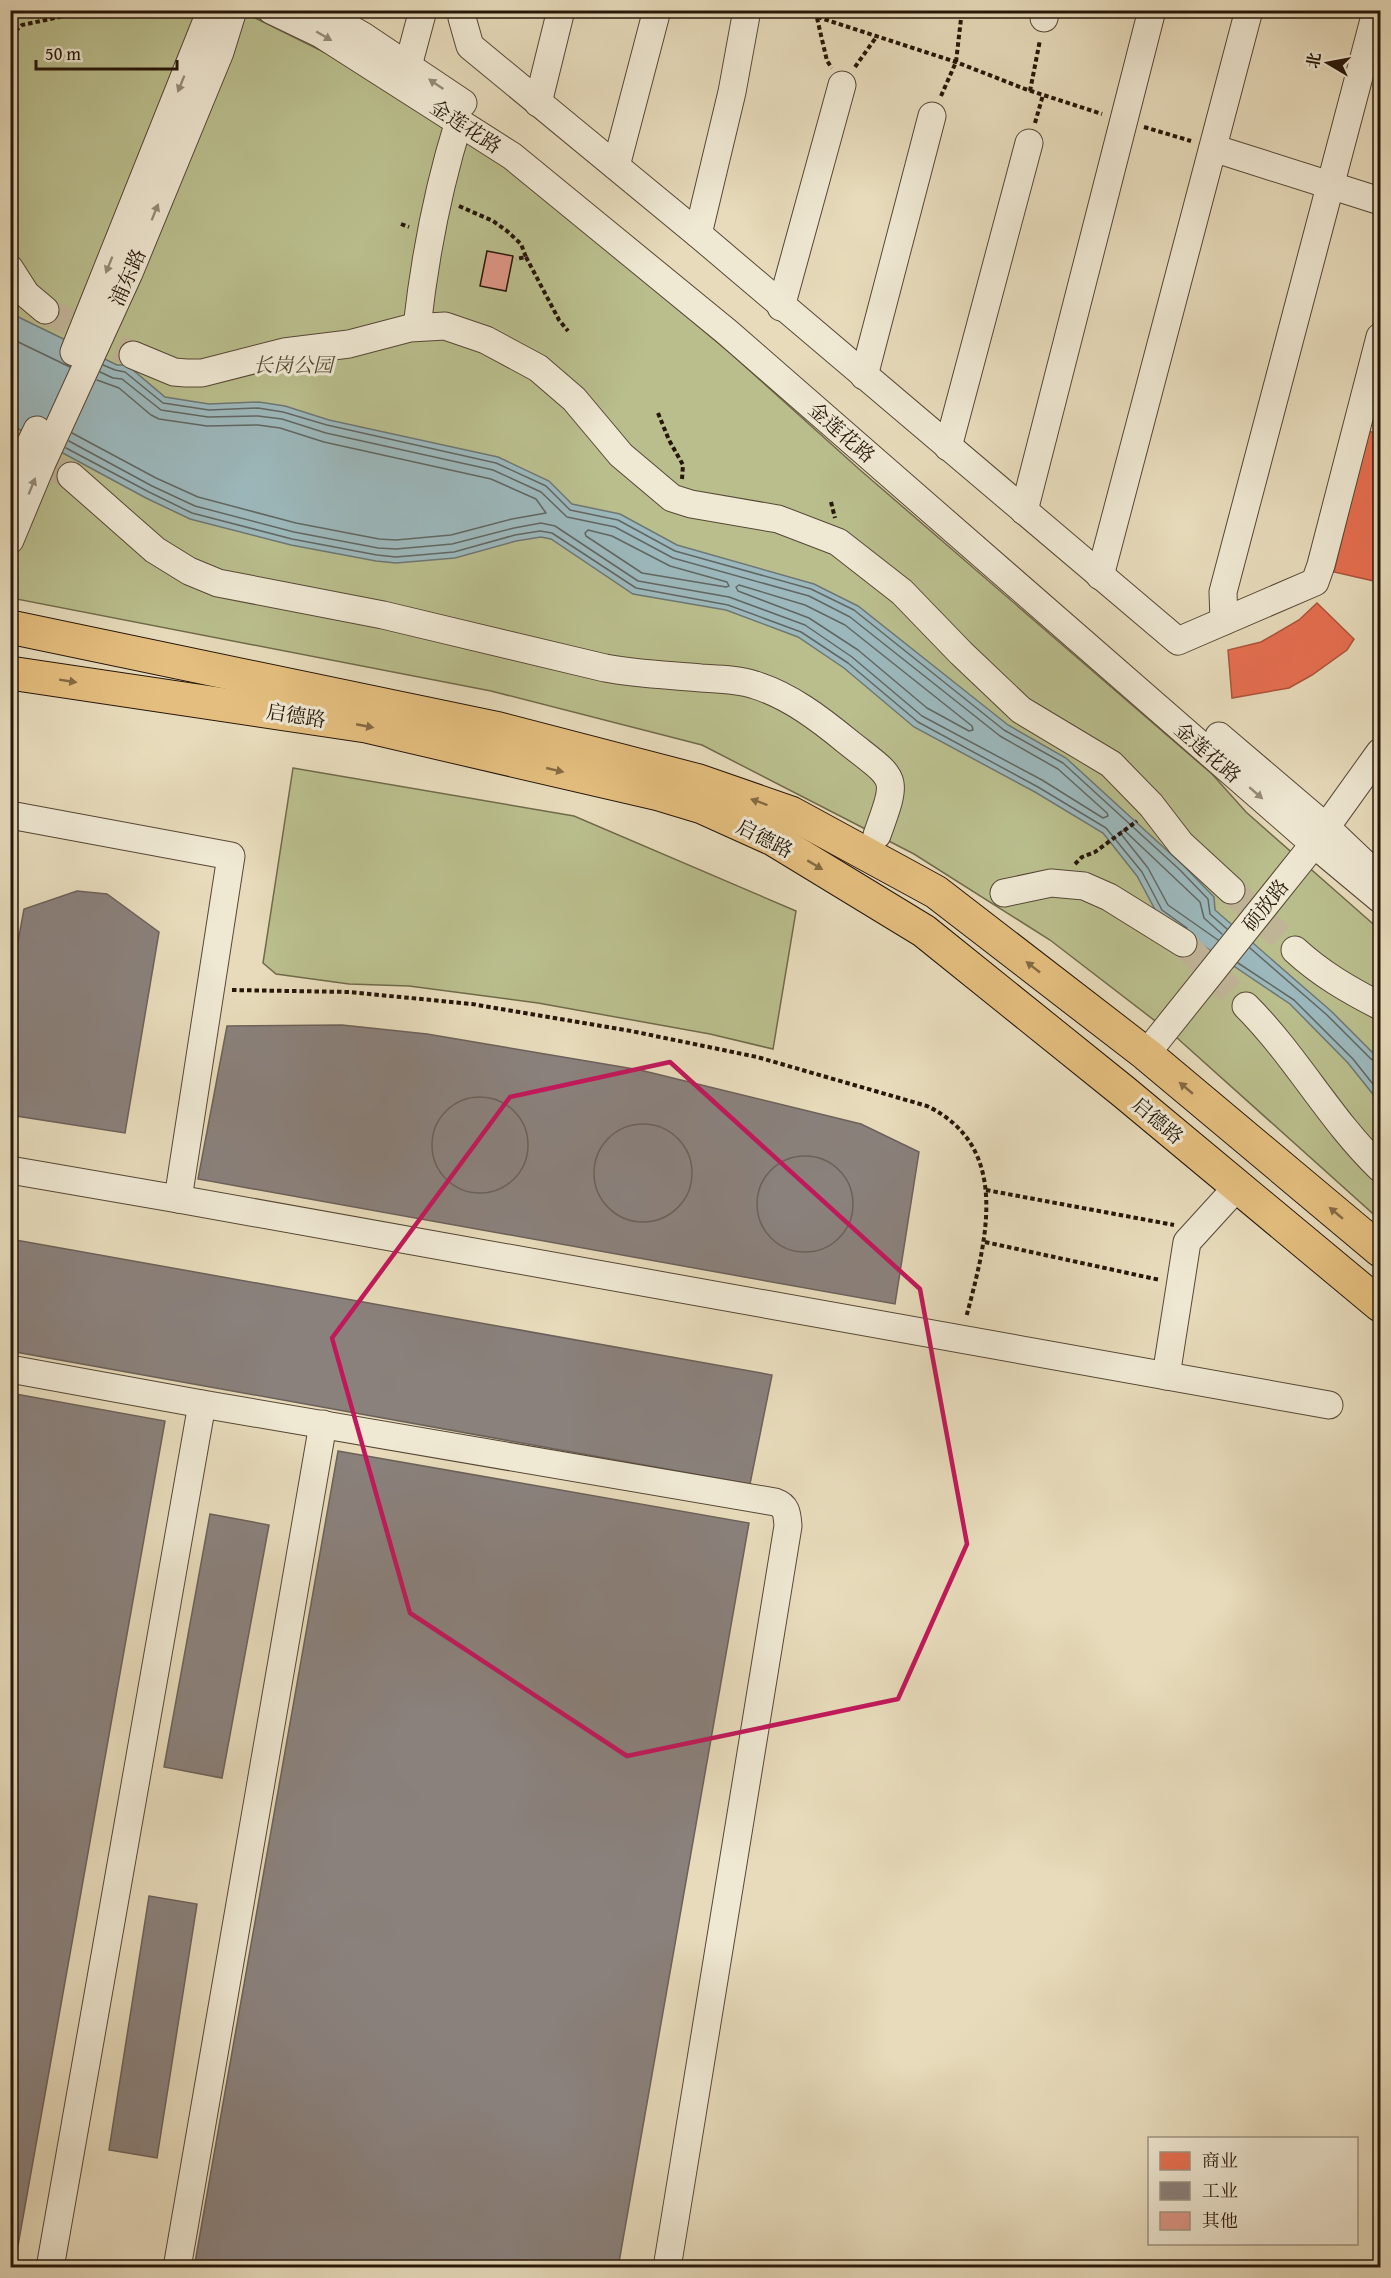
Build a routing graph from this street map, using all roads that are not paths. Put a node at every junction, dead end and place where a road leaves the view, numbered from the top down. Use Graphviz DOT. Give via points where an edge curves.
graph roads {
  1 [pos="211,10"];
  2 [pos="234,10"];
  3 [pos="271,10"];
  4 [pos="318,10"];
  5 [pos="423,10"];
  6 [pos="464,10"];
  7 [pos="561,10"];
  8 [pos="657,10"];
  9 [pos="747,10"];
  10 [pos="1152,10"];
  11 [pos="1249,10"];
  12 [pos="1375,16"];
  13 [pos="408,66"];
  14 [pos="842,85"];
  15 [pos="538,103"];
  16 [pos="932,116"];
  17 [pos="459,121"];
  18 [pos="1029,143"];
  19 [pos="1213,148"];
  20 [pos="616,166"];
  21 [pos="1331,185"];
  22 [pos="1380,201"];
  23 [pos="698,234"];
  24 [pos="10,269"];
  25 [pos="781,307"];
  26 [pos="45,310"];
  27 [pos="417,327"];
  28 [pos="1380,337"];
  29 [pos="133,355"];
  30 [pos="864,376"];
  31 [pos="948,447"];
  32 [pos="71,476"];
  33 [pos="10,486"];
  34 [pos="1024,511"];
  35 [pos="10,540"];
  36 [pos="1100,576"];
  37 [pos="1224,621"];
  38 [pos="10,627"];
  39 [pos="10,672"];
  40 [pos="1380,753"];
  41 [pos="10,815"];
  42 [pos="877,835"];
  43 [pos="1320,836"];
  44 [pos="1380,878"];
  45 [pos="1231,890"];
  46 [pos="1004,893"];
  47 [pos="1380,899"];
  48 [pos="1183,943"];
  49 [pos="1295,950"];
  50 [pos="1246,1006"];
  51 [pos="1380,1006"];
  52 [pos="1146,1054"];
  53 [pos="1380,1168"];
  54 [pos="10,1170"];
  55 [pos="1238,1186"];
  56 [pos="178,1199"];
  57 [pos="1380,1250"];
  58 [pos="1380,1305"];
  59 [pos="10,1369"];
  60 [pos="1167,1376"];
  61 [pos="202,1404"];
  62 [pos="1329,1405"];
  63 [pos="323,1424"];
  64 [pos="50,2268"];
  65 [pos="177,2268"];
  66 [pos="667,2268"];
  1 -- 33 [label="street, 浦东路, one-way" via="79,340"];
  35 -- 2 [label="street, 浦东路, one-way" via="129,273"];
  3 -- 17 [label="street, 金莲花路, one-way" via="321,34"];
  4 -- 13 [label="street, 金莲花路"];
  5 -- 13 [label="street"];
  6 -- 15 [label="street" via="462,18 470,46"];
  7 -- 15 [label="street"];
  8 -- 20 [label="street"];
  9 -- 23 [label="street"];
  10 -- 34 [label="street"];
  11 -- 19 [label="street"];
  12 -- 21 [label="street"];
  43 -- 13 [label="street, 金莲花路, one-way" via="680,277 480,114"];
  14 -- 25 [label="street"];
  15 -- 20 [label="street"];
  16 -- 30 [label="street"];
  17 -- 27 [label="street" via="437,198"];
  17 -- 43 [label="street, 金莲花路, one-way" via="512,156 727,332"];
  18 -- 31 [label="street"];
  19 -- 21 [label="street"];
  19 -- 36 [label="street"];
  20 -- 23 [label="street"];
  21 -- 22 [label="street"];
  21 -- 37 [label="street" via="1223,592"];
  23 -- 25 [label="street"];
  24 -- 26 [label="street" via="26,294"];
  25 -- 30 [label="street"];
  27 -- 29 [label="street" via="349,344 284,352 202,373 174,372"];
  27 -- 45 [label="street" via="445,326 486,340 538,368 574,399 621,455 675,499 778,519 838,542 902,592 1021,710 1111,764 1151,805 1181,844"];
  28 -- 37 [label="street" via="1315,582"];
  30 -- 31 [label="street"];
  31 -- 34 [label="street"];
  32 -- 42 [label="street" via="154,550 218,583 383,615 605,668 738,682 770,690 815,716 879,766 890,780 891,797"];
  34 -- 36 [label="street"];
  36 -- 37 [label="street" via="1178,641"];
  52 -- 38 [label="main road, 启德路, one-way" via="936,892 790,813 699,781 499,729"];
  39 -- 55 [label="main road, 启德路, one-way" via="366,726 702,807 772,839 924,931"];
  40 -- 43 [label="street, 硕放路"];
  41 -- 56 [label="street" via="231,856"];
  43 -- 44 [label="street, 金莲花路"];
  43 -- 47 [label="street, 金莲花路"];
  43 -- 52 [label="street, 硕放路"];
  46 -- 48 [label="street" via="1051,883 1070,884 1098,892"];
  49 -- 51 [label="street" via="1341,986"];
  50 -- 53 [label="street" via="1311,1083 1357,1146"];
  57 -- 52 [label="main road, 启德路, one-way"];
  54 -- 56 [label="street"];
  55 -- 58 [label="main road, 启德路"];
  55 -- 60 [label="street" via="1187,1242"];
  56 -- 60 [label="street"];
  59 -- 61 [label="street"];
  60 -- 62 [label="street"];
  61 -- 63 [label="street"];
  61 -- 64 [label="street"];
  63 -- 65 [label="street"];
  63 -- 66 [label="street" via="775,1502 785,1508 788,1526"];
}
